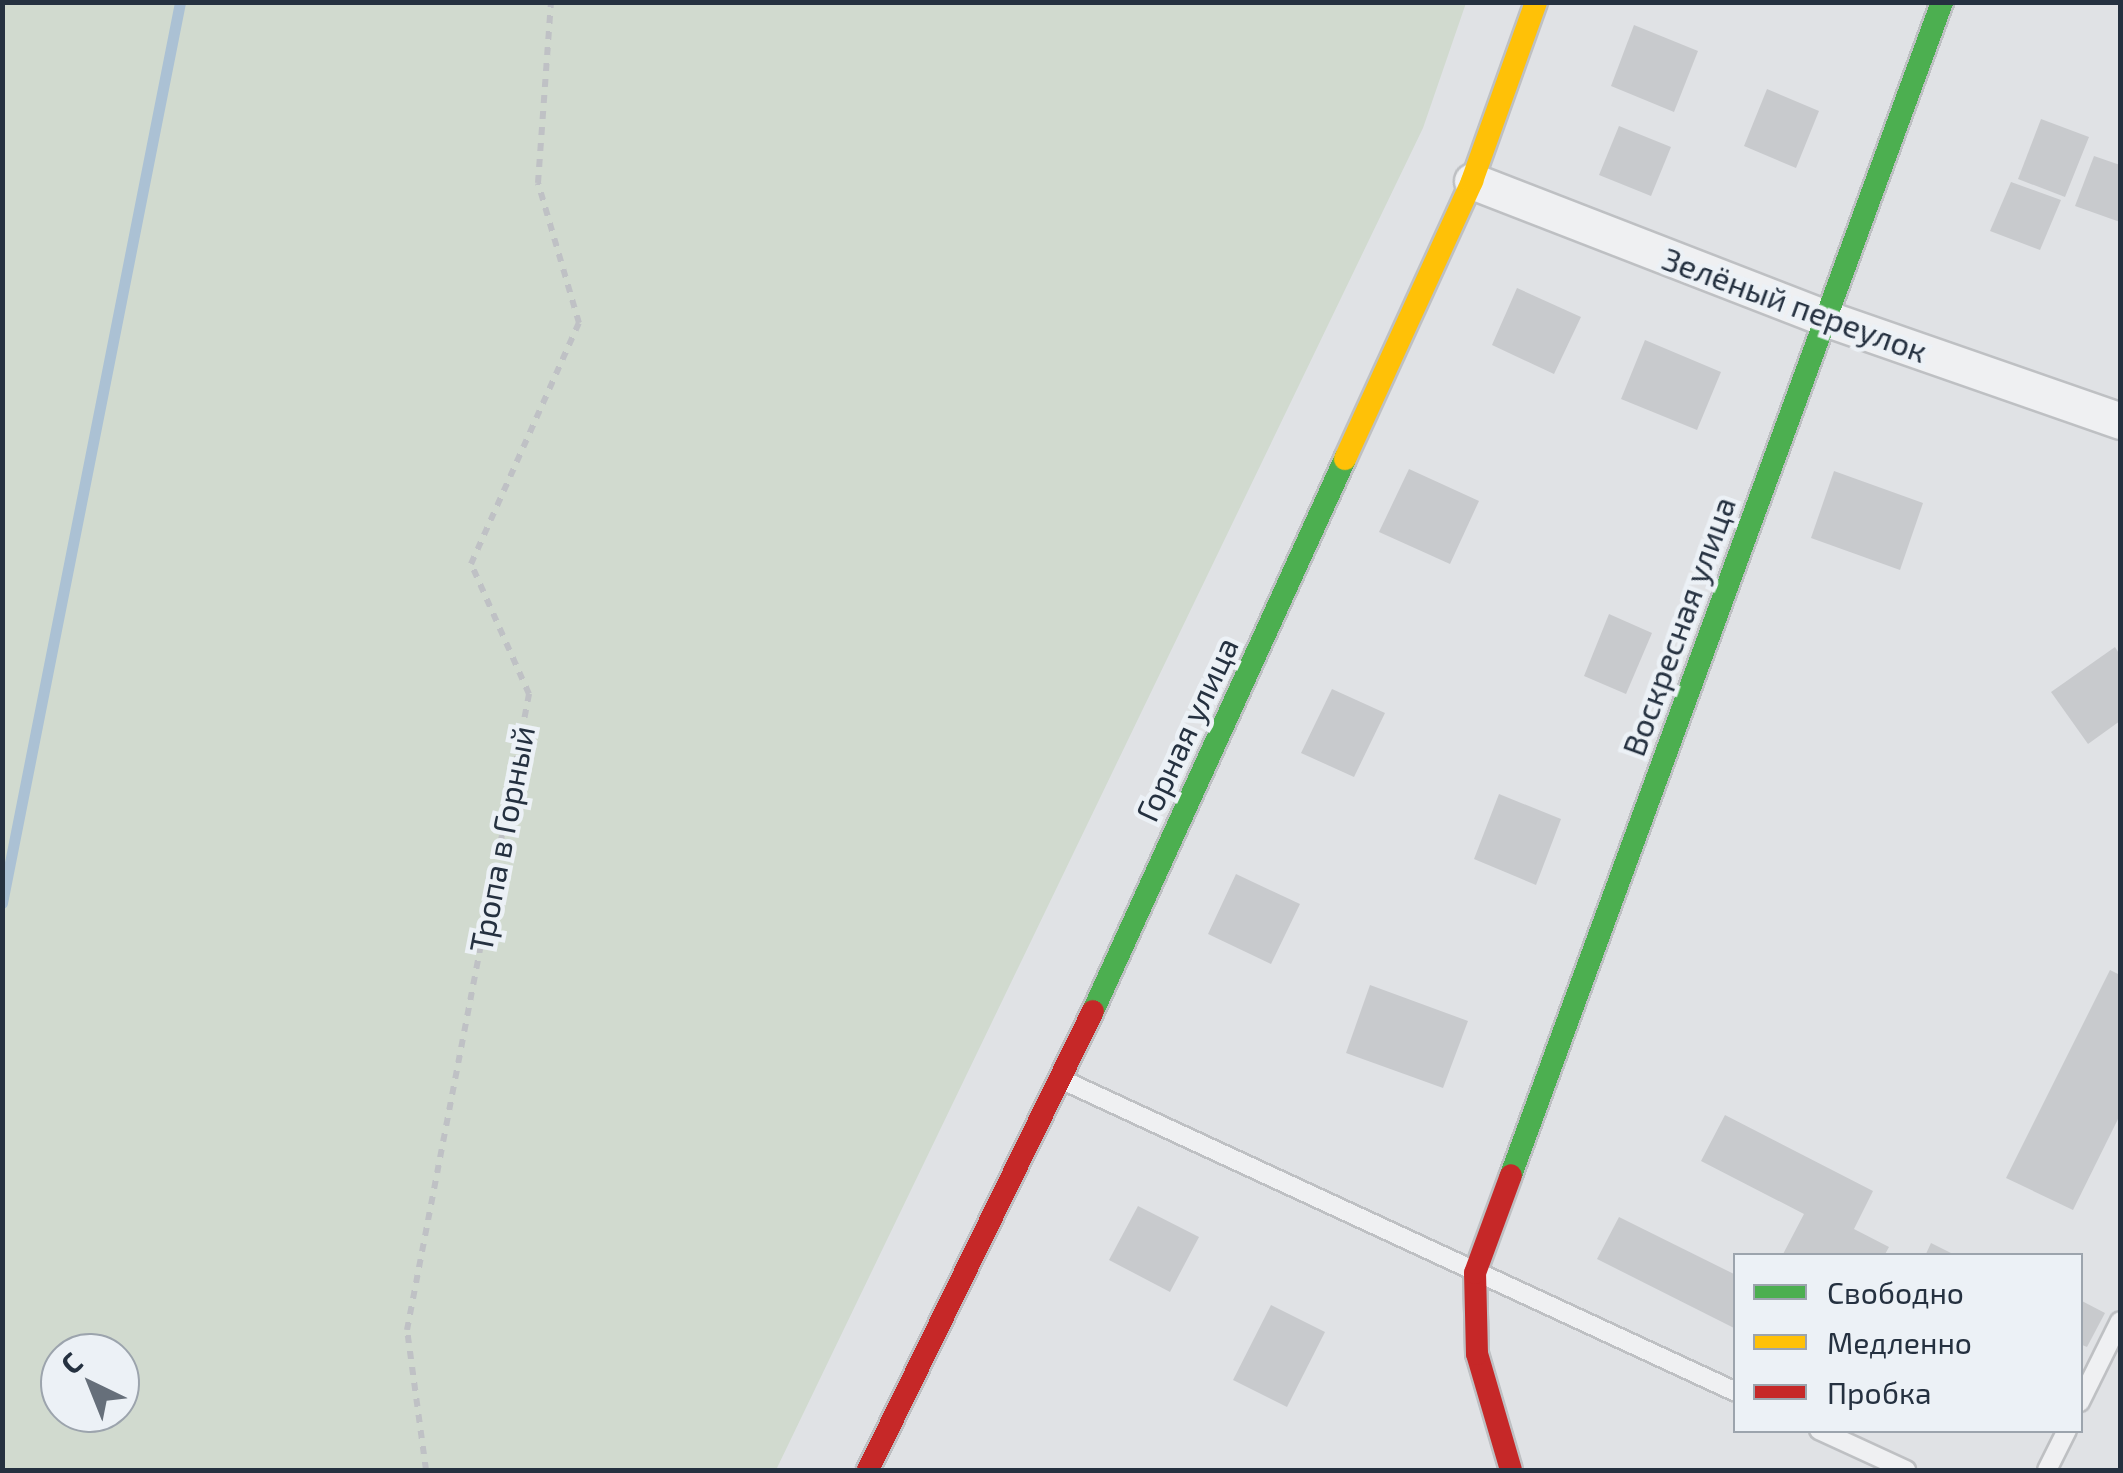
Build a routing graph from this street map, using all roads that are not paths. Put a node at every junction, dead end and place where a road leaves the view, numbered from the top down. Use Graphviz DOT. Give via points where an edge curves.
graph roads {
  1 [pos="1536,2"];
  2 [pos="1942,2"];
  3 [pos="1472,180"];
  4 [pos="1825,318"];
  5 [pos="2120,421"];
  6 [pos="1062,1080"];
  7 [pos="1475,1273"];
  8 [pos="2120,1321"];
  9 [pos="1733,1391"];
  10 [pos="2083,1396"];
  11 [pos="1826,1433"];
  12 [pos="2064,1433"];
  13 [pos="868,1470"];
  14 [pos="1511,1470"];
  15 [pos="1906,1470"];
  16 [pos="2046,1470"];
  1 -- 3 [label="street, Горная улица"];
  2 -- 4 [label="street, Воскресная улица"];
  3 -- 4 [label="street, Зелёный переулок"];
  3 -- 6 [label="street, Горная улица"];
  4 -- 5 [label="street, Зелёный переулок"];
  4 -- 7 [label="street, Воскресная улица"];
  6 -- 7 [label="lane"];
  6 -- 13 [label="street, Горная улица"];
  7 -- 9 [label="lane"];
  7 -- 14 [label="street" via="1476,1354"];
  8 -- 10 [label="lane"];
  11 -- 15 [label="lane"];
  12 -- 16 [label="lane"];
}
